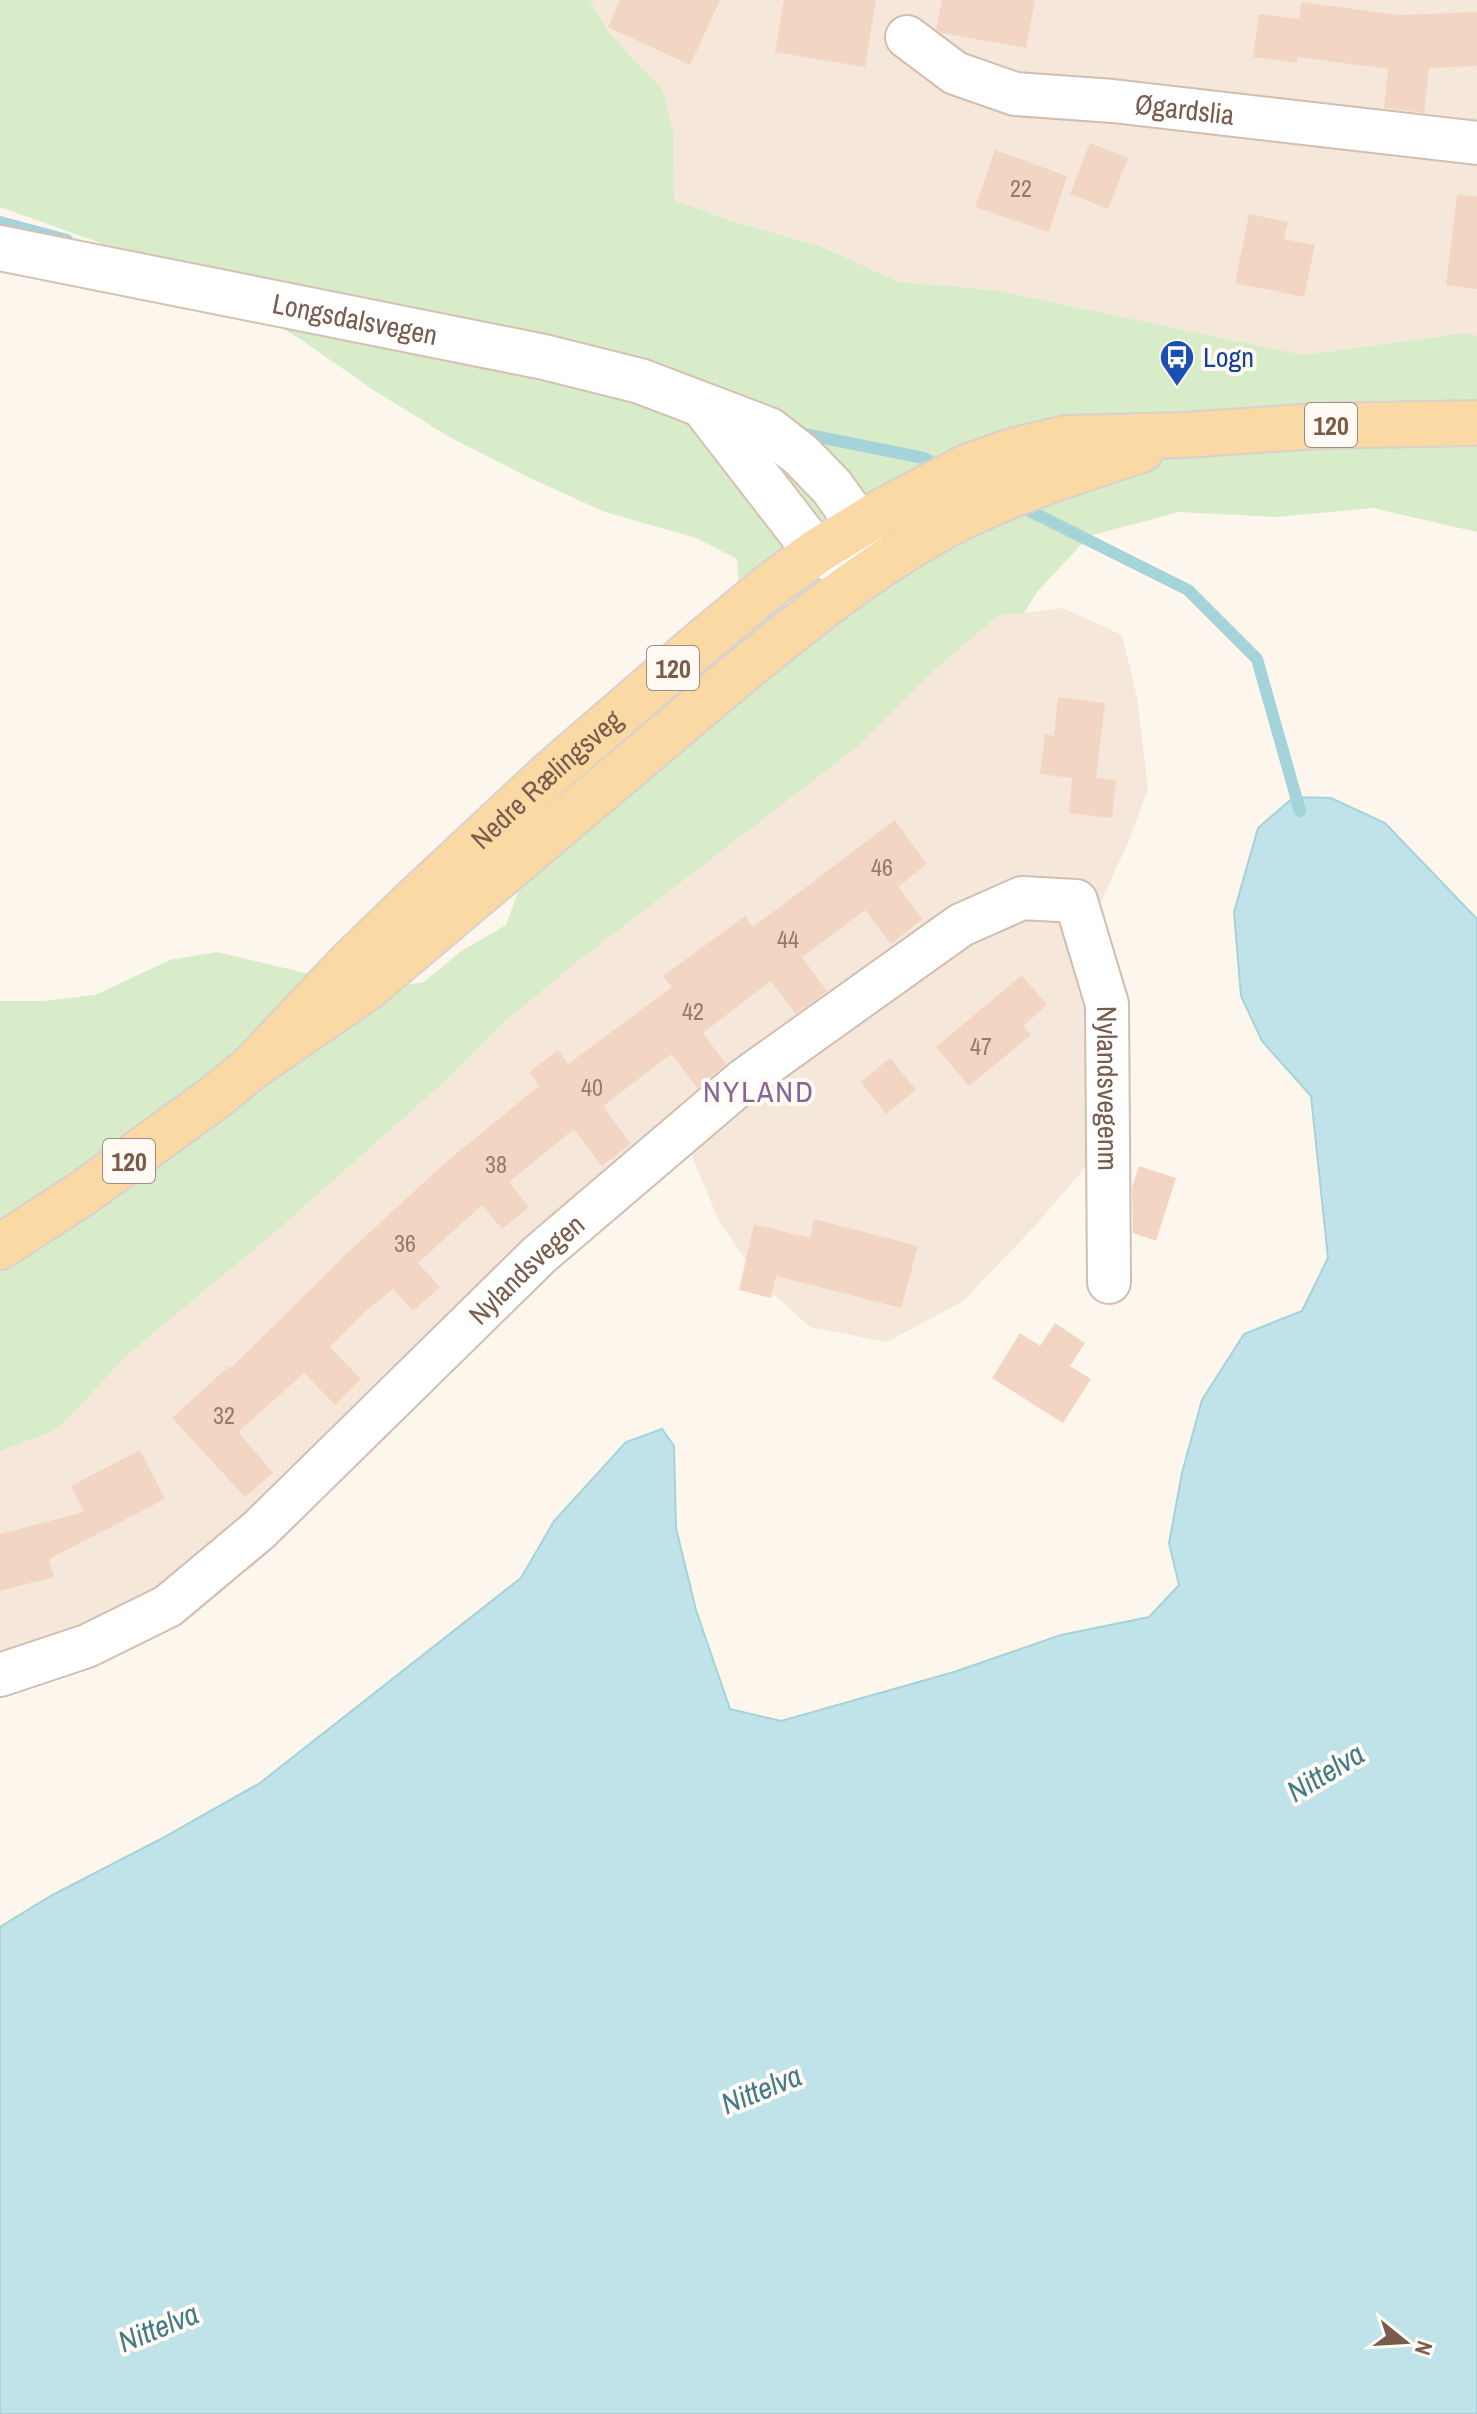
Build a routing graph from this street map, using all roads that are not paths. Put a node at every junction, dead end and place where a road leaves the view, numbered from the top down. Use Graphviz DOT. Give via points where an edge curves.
graph roads {
  1 [pos="907,37"];
  2 [pos="1477,143"];
  3 [pos="0,248"];
  4 [pos="704,407"];
  5 [pos="1477,423"];
  6 [pos="1185,435"];
  7 [pos="859,525"];
  8 [pos="816,552"];
  9 [pos="865,575"];
  10 [pos="1076,901"];
  11 [pos="252,1067"];
  12 [pos="0,1247"];
  13 [pos="1109,1282"];
  14 [pos="0,1675"];
  1 -- 2 [label="street, Øgardslia" via="955,73 1015,94"];
  3 -- 4 [label="main road, Longsdalsvegen" via="588,367"];
  4 -- 7 [label="main road, Longsdalsvegen" via="769,430 832,487"];
  4 -- 8 [label="main road"];
  5 -- 6 [label="main road, Nedre Rælingsveg / 120"];
  6 -- 7 [label="main road, Nedre Rælingsveg / 120" via="1066,438 1015,450 969,466"];
  6 -- 9 [label="main road, Nedre Rælingsveg / 120" via="1017,492 945,526"];
  7 -- 8 [label="main road, Nedre Rælingsveg / 120"];
  7 -- 9 [label="main road, Longsdalsvegen"];
  8 -- 9 [label="main road"];
  8 -- 11 [label="main road, Nedre Rælingsveg / 120" via="550,774 360,953"];
  9 -- 11 [label="main road, Nedre Rælingsveg / 120" via="748,666 367,988"];
  10 -- 13 [label="street, Nylandsvegenm" via="1107,1004"];
  10 -- 14 [label="street, Nylandsvegen" via="1022,898 961,925 757,1071 539,1255 259,1530 168,1606 87,1646"];
  11 -- 12 [label="main road, Nedre Rælingsveg / 120" via="149,1146"];
}
